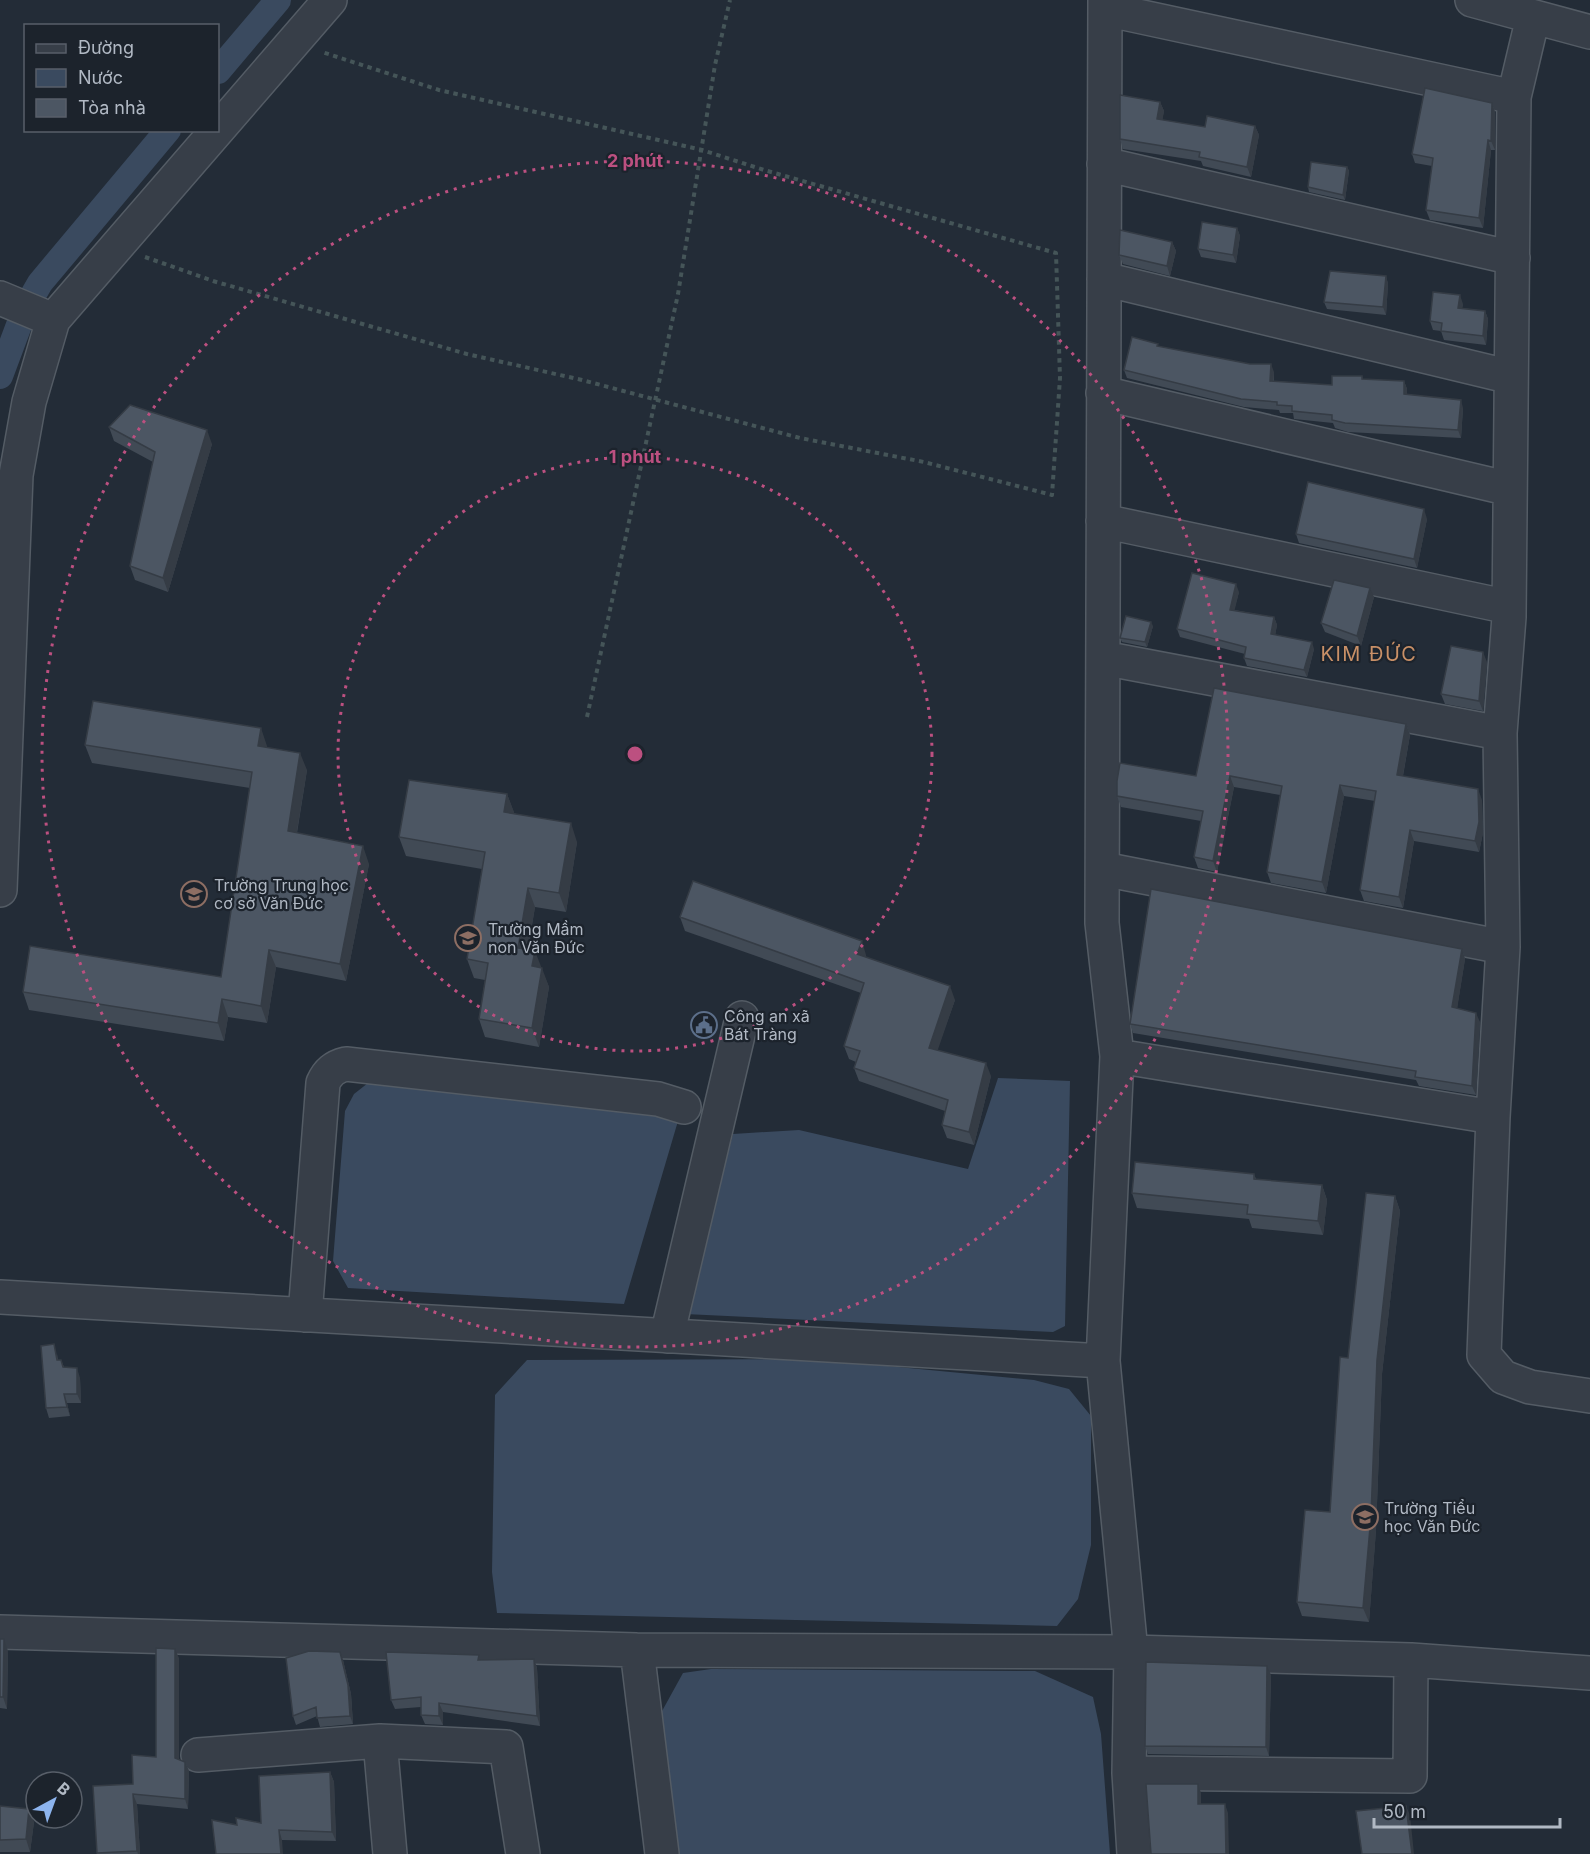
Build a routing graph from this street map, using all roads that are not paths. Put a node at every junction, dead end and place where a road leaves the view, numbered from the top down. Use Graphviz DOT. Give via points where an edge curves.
graph roads {
  1 [pos="330,0"];
  2 [pos="1472,0"];
  3 [pos="1105,4"];
  4 [pos="1548,13"];
  5 [pos="1590,32"];
  6 [pos="1515,98"];
  7 [pos="219,130"];
  8 [pos="217,132"];
  9 [pos="1104,164"];
  10 [pos="1512,258"];
  11 [pos="1104,279"];
  12 [pos="26,309"];
  13 [pos="1512,377"];
  14 [pos="1103,393"];
  15 [pos="1510,489"];
  16 [pos="1103,521"];
  17 [pos="1509,607"];
  18 [pos="1103,658"];
  19 [pos="1500,733"];
  20 [pos="1103,869"];
  21 [pos="0,890"];
  22 [pos="1503,947"];
  23 [pos="742,1018"];
  24 [pos="1117,1056"];
  25 [pos="684,1107"];
  26 [pos="1492,1118"];
  27 [pos="0,1297"];
  28 [pos="305,1315"];
  29 [pos="667,1336"];
  30 [pos="1103,1361"];
  31 [pos="1590,1396"];
  32 [pos="0,1632"];
  33 [pos="637,1650"];
  34 [pos="1131,1652"];
  35 [pos="1411,1660"];
  36 [pos="1590,1673"];
  37 [pos="380,1741"];
  38 [pos="198,1755"];
  39 [pos="1129,1773"];
  40 [pos="390,1854"];
  41 [pos="523,1854"];
  42 [pos="662,1854"];
  43 [pos="1134,1854"];
  1 -- 7 [label="street"];
  2 -- 4 [label="street"];
  3 -- 6 [label="street"];
  3 -- 9 [label="street"];
  4 -- 5 [label="street"];
  4 -- 6 [label="street"];
  6 -- 10 [label="street"];
  8 -- 12 [label="street" via="116,246"];
  9 -- 10 [label="street"];
  9 -- 11 [label="street"];
  10 -- 13 [label="street"];
  11 -- 13 [label="street"];
  11 -- 14 [label="street"];
  12 -- 21 [label="street" via="29,402 16,475"];
  13 -- 15 [label="street"];
  14 -- 15 [label="street"];
  14 -- 16 [label="street"];
  15 -- 17 [label="street"];
  16 -- 17 [label="street"];
  16 -- 18 [label="street"];
  17 -- 19 [label="street"];
  18 -- 19 [label="street"];
  18 -- 20 [label="street"];
  19 -- 22 [label="street"];
  20 -- 22 [label="street"];
  20 -- 24 [label="street" via="1102,923"];
  22 -- 26 [label="street"];
  23 -- 29 [label="street"];
  24 -- 26 [label="street"];
  24 -- 30 [label="street"];
  25 -- 28 [label="street" via="658,1099 346,1064 335,1067 323,1083"];
  26 -- 31 [label="street" via="1484,1354 1503,1377 1530,1387"];
  27 -- 28 [label="street"];
  28 -- 29 [label="street"];
  29 -- 30 [label="street"];
  30 -- 34 [label="street"];
  32 -- 33 [label="street"];
  33 -- 34 [label="street"];
  33 -- 42 [label="street"];
  34 -- 35 [label="street"];
  34 -- 39 [label="street"];
  35 -- 36 [label="street"];
  35 -- 39 [label="street" via="1410,1776"];
  37 -- 38 [label="street"];
  37 -- 40 [label="street"];
  37 -- 41 [label="street" via="506,1747"];
  39 -- 43 [label="street"];
}
